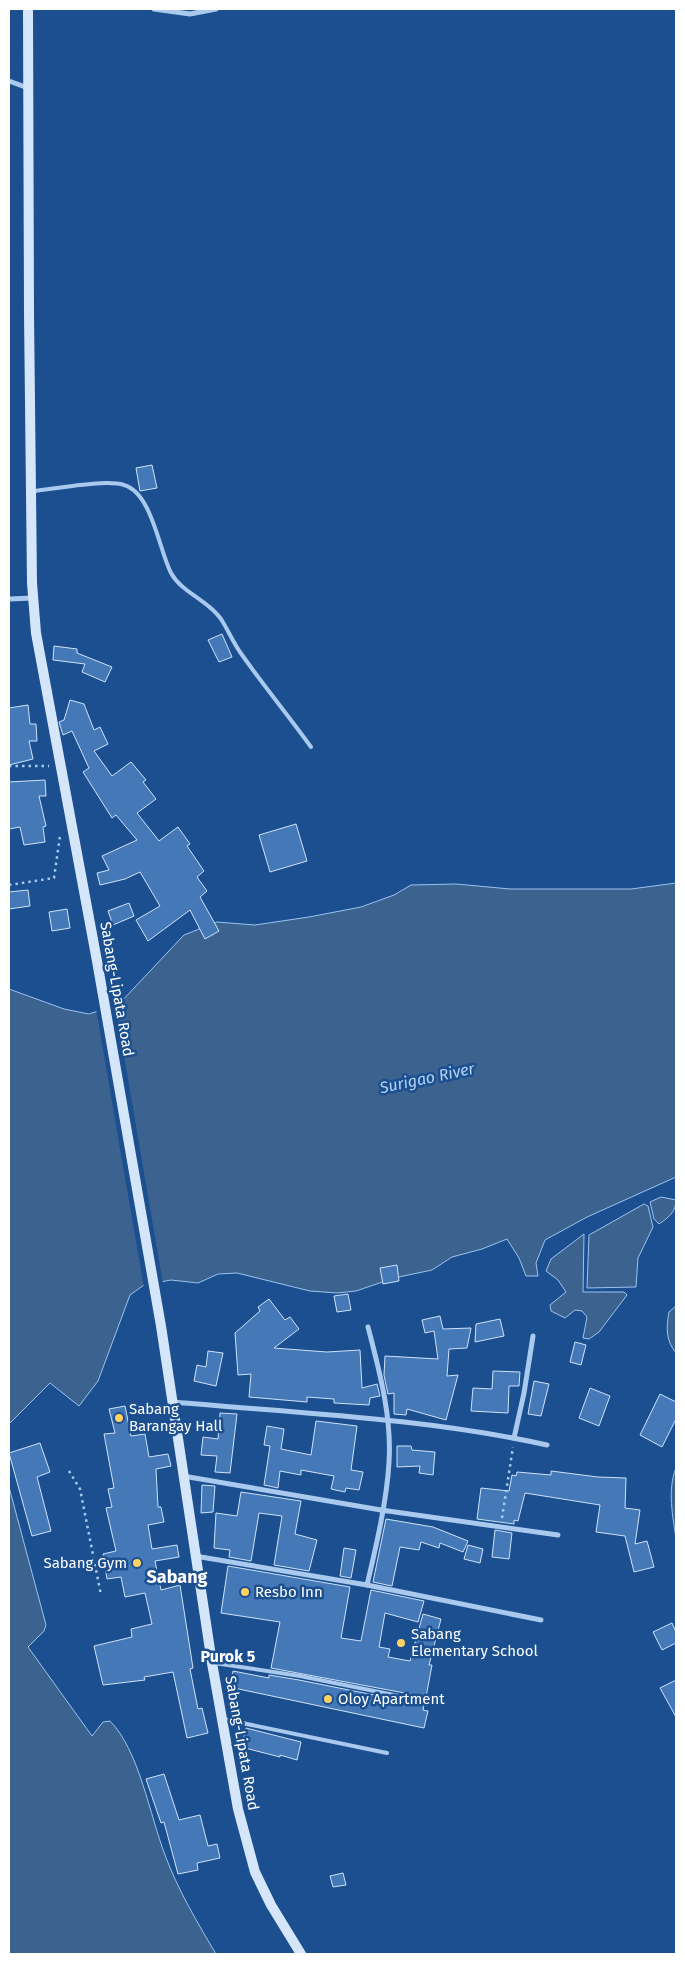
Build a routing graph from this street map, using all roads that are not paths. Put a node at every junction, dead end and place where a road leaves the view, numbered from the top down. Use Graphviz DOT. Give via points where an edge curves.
graph roads {
  1 [pos="28,9"];
  2 [pos="154,9"];
  3 [pos="216,9"];
  4 [pos="9,81"];
  5 [pos="29,88"];
  6 [pos="31,491"];
  7 [pos="33,598"];
  8 [pos="9,599"];
  9 [pos="311,746"];
  10 [pos="368,1326"];
  11 [pos="533,1336"];
  12 [pos="172,1402"];
  13 [pos="387,1422"];
  14 [pos="514,1438"];
  15 [pos="547,1445"];
  16 [pos="183,1476"];
  17 [pos="381,1510"];
  18 [pos="558,1535"];
  19 [pos="195,1556"];
  20 [pos="367,1585"];
  21 [pos="541,1620"];
  22 [pos="212,1663"];
  23 [pos="429,1702"];
  24 [pos="222,1718"];
  25 [pos="387,1753"];
  26 [pos="301,1954"];
  1 -- 5 [label="main road, Sabang-Lipata Road"];
  2 -- 3 [label="street" via="190,14"];
  4 -- 5 [label="street"];
  5 -- 6 [label="main road, Sabang-Lipata Road"];
  6 -- 7 [label="main road, Sabang-Lipata Road"];
  6 -- 9 [label="lane" via="108,483 126,485 153,517 162,555 172,575 220,618 238,650"];
  7 -- 8 [label="street"];
  7 -- 12 [label="main road, Sabang-Lipata Road" via="36,632 97,961"];
  10 -- 13 [label="street" via="382,1383"];
  11 -- 14 [label="street"];
  12 -- 13 [label="street"];
  12 -- 16 [label="main road, Sabang-Lipata Road"];
  13 -- 14 [label="street"];
  13 -- 17 [label="street" via="389,1463"];
  14 -- 15 [label="street"];
  16 -- 17 [label="street"];
  16 -- 19 [label="main road, Sabang-Lipata Road"];
  17 -- 18 [label="street"];
  17 -- 20 [label="street"];
  19 -- 20 [label="street"];
  19 -- 22 [label="main road, Sabang-Lipata Road"];
  20 -- 21 [label="street"];
  22 -- 23 [label="lane" via="300,1676"];
  22 -- 24 [label="main road, Sabang-Lipata Road"];
  24 -- 25 [label="lane"];
  24 -- 26 [label="main road, Sabang-Lipata Road" via="238,1809 255,1872"];
}
